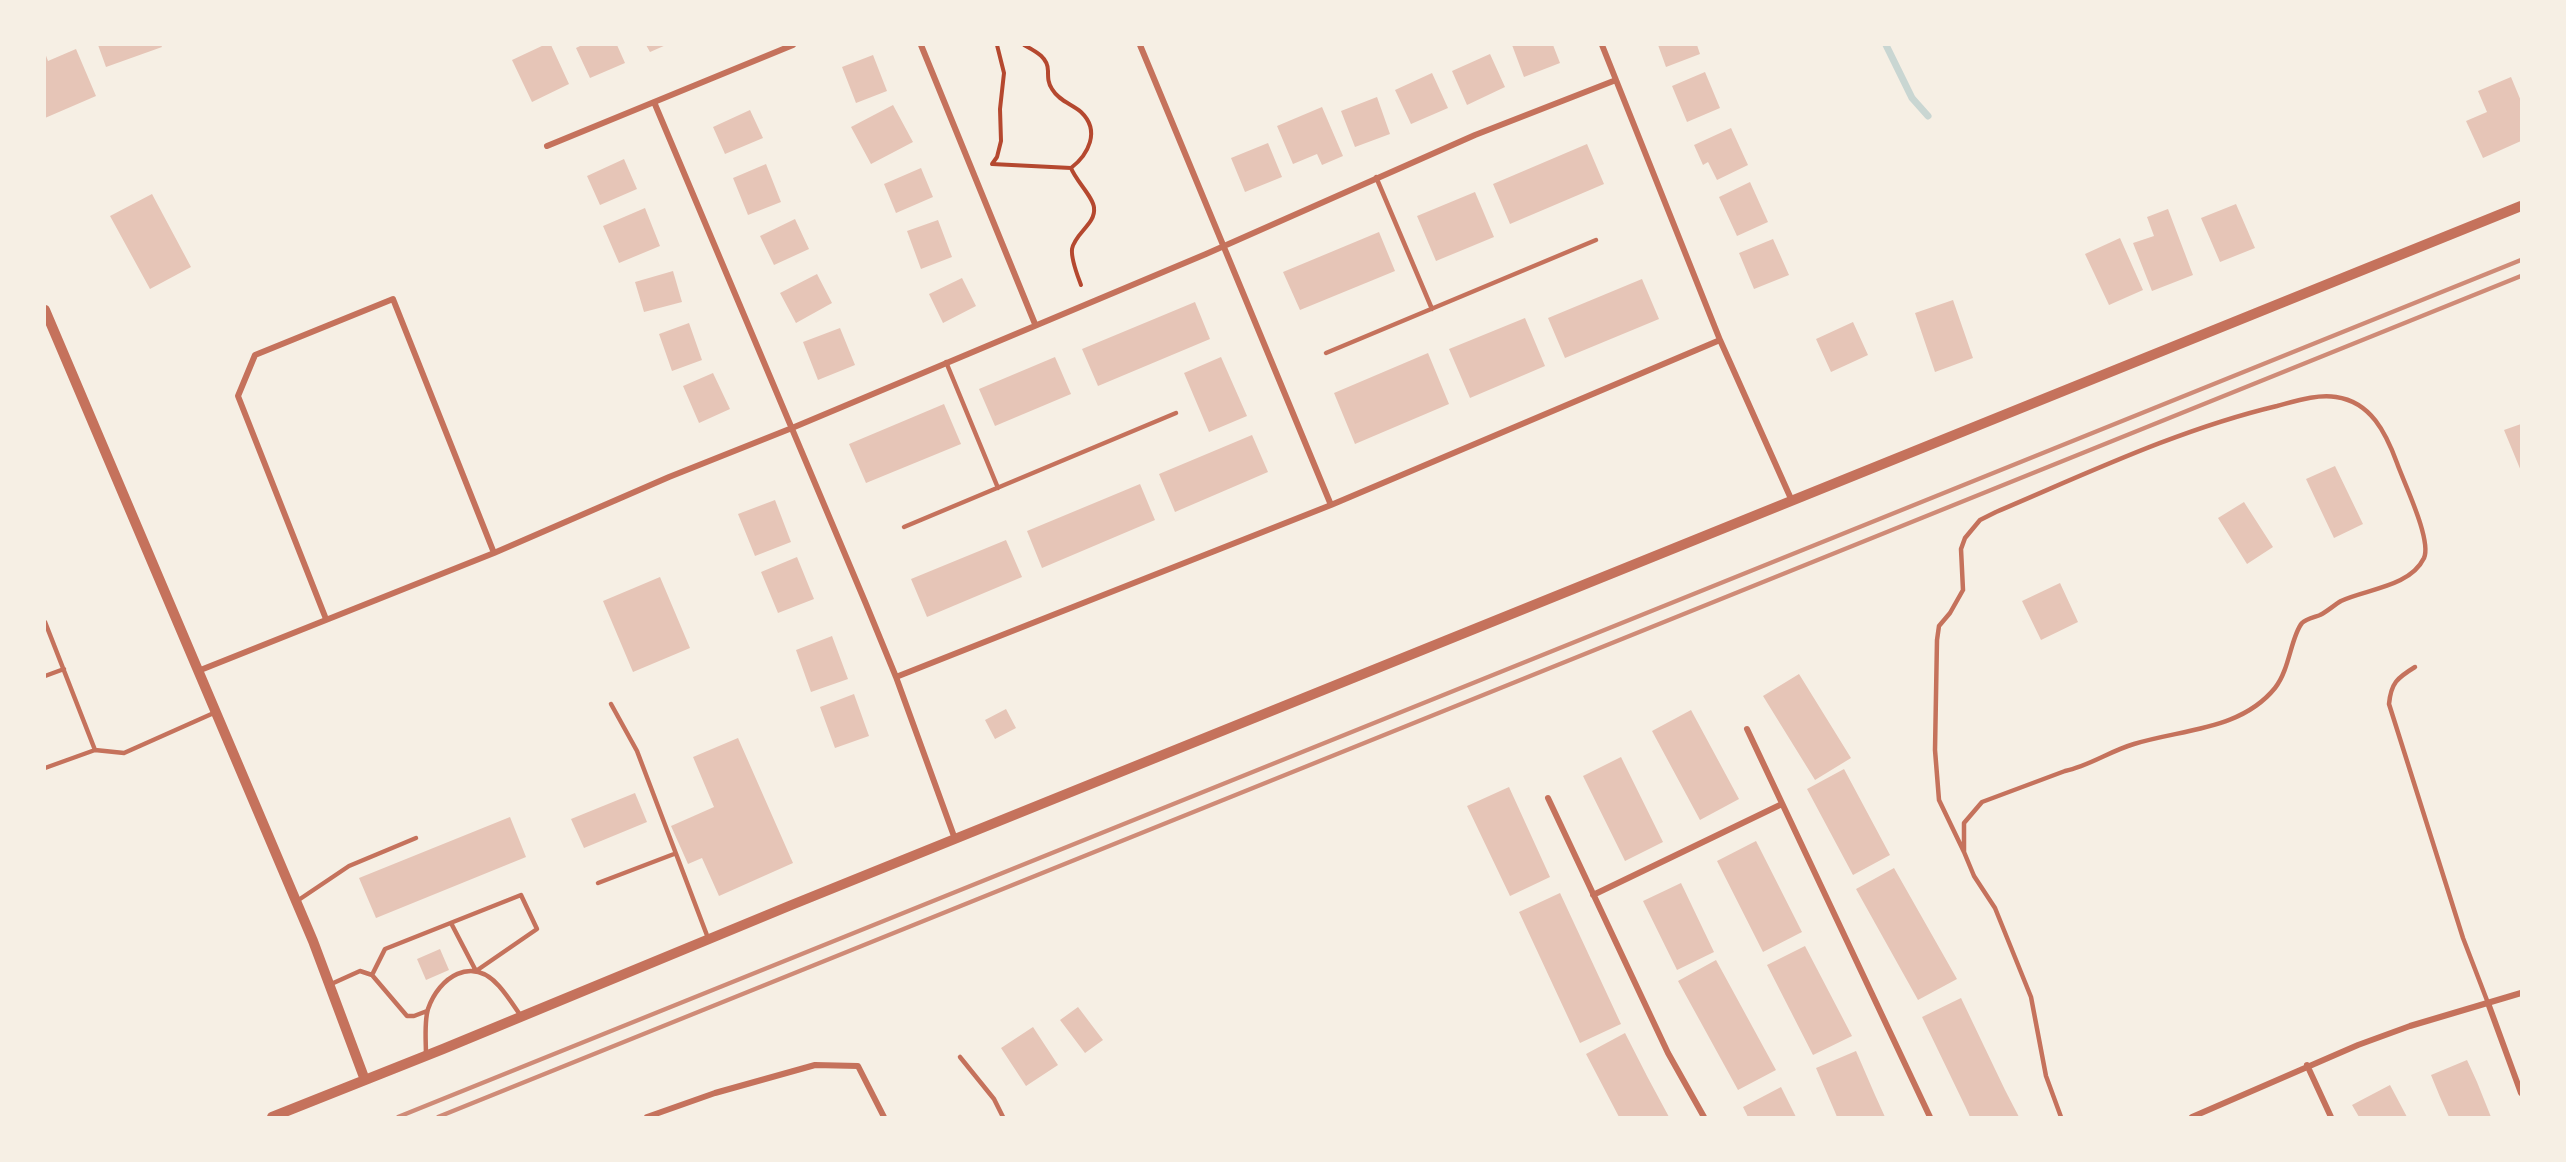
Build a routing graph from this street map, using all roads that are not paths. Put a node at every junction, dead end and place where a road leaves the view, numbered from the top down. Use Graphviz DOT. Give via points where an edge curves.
graph roads {
  1 [pos="793,45"];
  2 [pos="921,45"];
  3 [pos="1140,45"];
  4 [pos="1602,45"];
  5 [pos="1616,80"];
  6 [pos="654,102"];
  7 [pos="547,146"];
  8 [pos="1376,177"];
  9 [pos="2521,206"];
  10 [pos="1596,240"];
  11 [pos="1224,246"];
  12 [pos="1432,309"];
  13 [pos="45,310"];
  14 [pos="1035,324"];
  15 [pos="1720,340"];
  16 [pos="1326,353"];
  17 [pos="946,363"];
  18 [pos="1176,413"];
  19 [pos="792,428"];
  20 [pos="998,488"];
  21 [pos="1792,501"];
  22 [pos="1331,505"];
  23 [pos="904,527"];
  24 [pos="495,553"];
  25 [pos="326,619"];
  26 [pos="45,622"];
  27 [pos="2415,667"];
  28 [pos="64,669"];
  29 [pos="198,671"];
  30 [pos="45,676"];
  31 [pos="896,677"];
  32 [pos="611,704"];
  33 [pos="216,712"];
  34 [pos="1747,729"];
  35 [pos="95,750"];
  36 [pos="45,768"];
  37 [pos="1548,798"];
  38 [pos="1782,804"];
  39 [pos="416,838"];
  40 [pos="955,839"];
  41 [pos="1964,852"];
  42 [pos="674,854"];
  43 [pos="598,883"];
  44 [pos="1593,895"];
  45 [pos="296,902"];
  46 [pos="451,923"];
  47 [pos="708,938"];
  48 [pos="476,971"];
  49 [pos="372,975"];
  50 [pos="329,985"];
  51 [pos="2521,993"];
  52 [pos="2488,1003"];
  53 [pos="427,1011"];
  54 [pos="521,1016"];
  55 [pos="426,1056"];
  56 [pos="960,1057"];
  57 [pos="2307,1065"];
  58 [pos="365,1080"];
  59 [pos="2521,1093"];
  60 [pos="272,1117"];
  61 [pos="647,1117"];
  62 [pos="884,1117"];
  63 [pos="1003,1117"];
  64 [pos="1704,1117"];
  65 [pos="1930,1117"];
  66 [pos="2061,1117"];
  67 [pos="2192,1117"];
  68 [pos="2331,1117"];
  1 -- 6 [label="street"];
  2 -- 14 [label="street"];
  3 -- 11 [label="street"];
  4 -- 5 [label="street"];
  5 -- 8 [label="street"];
  5 -- 15 [label="street"];
  6 -- 7 [label="street"];
  6 -- 19 [label="street"];
  8 -- 11 [label="street"];
  8 -- 12 [label="lane"];
  9 -- 21 [label="street"];
  10 -- 12 [label="lane"];
  11 -- 14 [label="street"];
  11 -- 22 [label="street"];
  12 -- 16 [label="lane"];
  13 -- 29 [label="street"];
  14 -- 17 [label="street"];
  15 -- 21 [label="street"];
  15 -- 22 [label="street"];
  17 -- 19 [label="street"];
  17 -- 20 [label="lane"];
  18 -- 20 [label="lane"];
  19 -- 24 [label="street"];
  19 -- 31 [label="street"];
  20 -- 23 [label="lane"];
  21 -- 40 [label="street"];
  22 -- 31 [label="street"];
  24 -- 25 [label="street"];
  24 -- 25 [label="street" via="393,299 255,355 238,396"];
  25 -- 29 [label="street"];
  26 -- 28 [label="lane"];
  27 -- 52 [label="lane" via="2400,676 2391,688 2389,704 2463,938"];
  28 -- 30 [label="lane"];
  28 -- 35 [label="lane"];
  29 -- 33 [label="street"];
  31 -- 40 [label="street"];
  32 -- 42 [label="lane" via="637,752"];
  33 -- 35 [label="lane" via="124,753"];
  33 -- 45 [label="street"];
  34 -- 38 [label="street"];
  35 -- 36 [label="lane"];
  37 -- 44 [label="street"];
  38 -- 44 [label="street"];
  38 -- 65 [label="street"];
  39 -- 45 [label="lane" via="349,866"];
  40 -- 47 [label="street"];
  41 -- 41 [label="lane" via="1939,800 1935,750 1937,651 1940,626 1963,590 1961,549 1971,528 1996,512 2059,485 2236,416 2308,398 2334,396 2366,409 2381,428 2394,456 2425,539 2425,556 2418,567 2302,623 2286,672 2277,686 2267,698 2236,718 2135,744 1982,802 1964,823"];
  41 -- 66 [label="lane" via="1995,908 2031,997 2046,1076"];
  42 -- 43 [label="lane"];
  42 -- 47 [label="lane"];
  44 -- 64 [label="street" via="1668,1053"];
  45 -- 50 [label="street"];
  46 -- 48 [label="lane"];
  46 -- 48 [label="lane" via="521,895 537,929"];
  46 -- 49 [label="lane" via="385,949"];
  47 -- 54 [label="street"];
  48 -- 53 [label="lane" via="460,972 445,981"];
  48 -- 54 [label="lane" via="498,984"];
  49 -- 50 [label="lane" via="360,971"];
  49 -- 53 [label="lane" via="407,1016"];
  50 -- 58 [label="street"];
  51 -- 52 [label="street"];
  52 -- 57 [label="street" via="2410,1026"];
  52 -- 59 [label="street"];
  53 -- 55 [label="lane"];
  54 -- 55 [label="street"];
  55 -- 58 [label="street"];
  56 -- 63 [label="lane" via="994,1099"];
  57 -- 67 [label="street"];
  57 -- 68 [label="street"];
  58 -- 60 [label="street"];
  61 -- 62 [label="street" via="815,1065 858,1066"];
}
